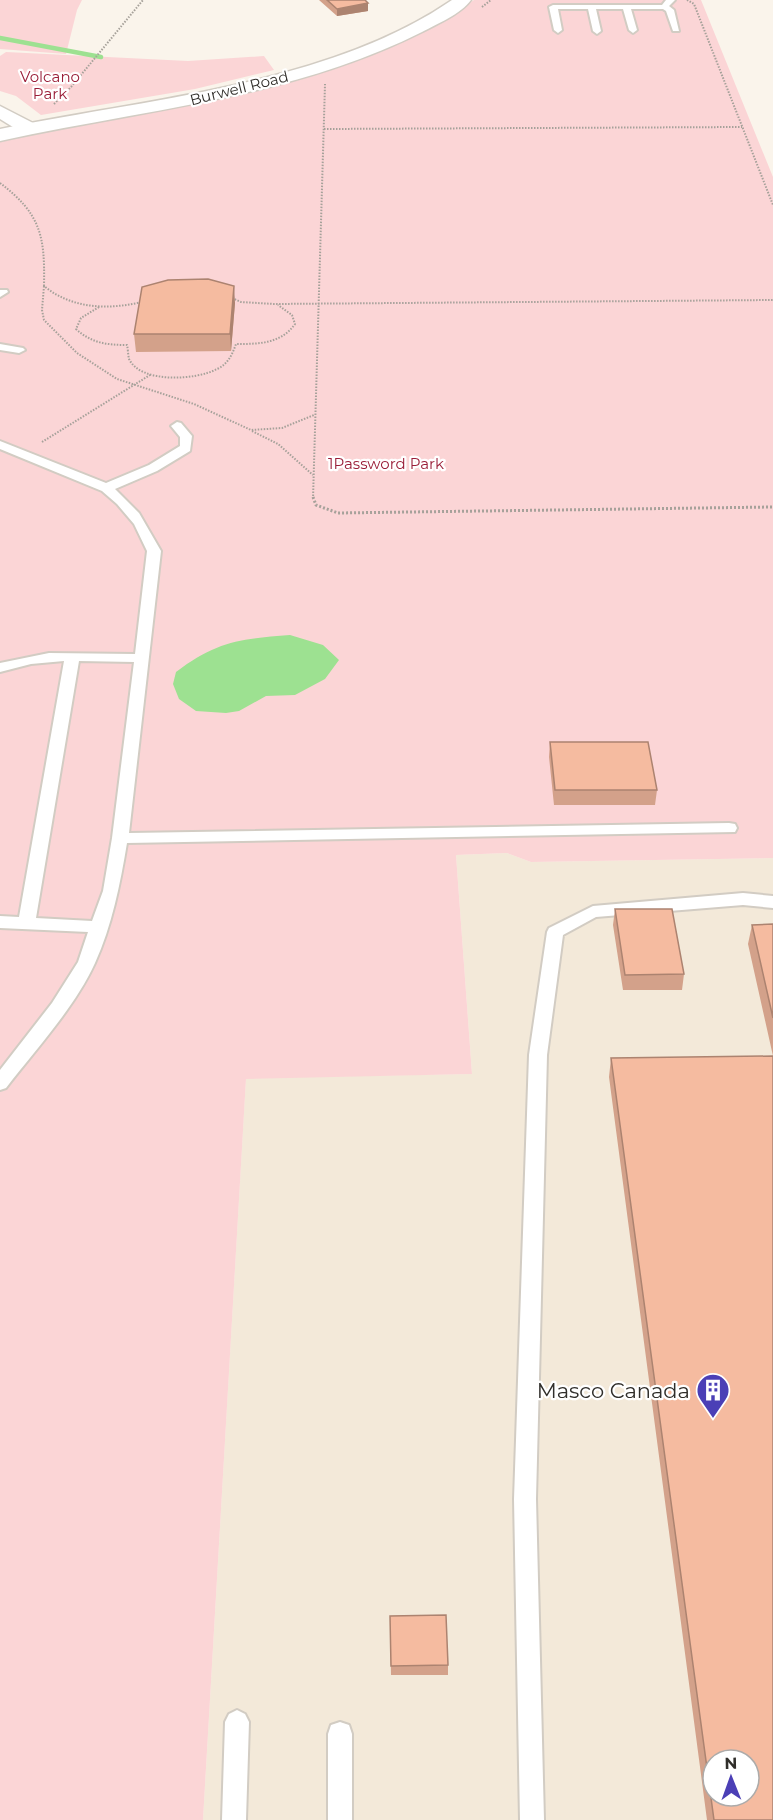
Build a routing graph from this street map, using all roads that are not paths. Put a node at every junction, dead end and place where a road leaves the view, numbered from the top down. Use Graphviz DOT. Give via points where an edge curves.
graph roads {
  1 [pos="463,0"];
  2 [pos="667,3"];
  3 [pos="591,7"];
  4 [pos="626,7"];
  5 [pos="676,29"];
  6 [pos="558,30"];
  7 [pos="633,30"];
  8 [pos="597,31"];
  9 [pos="0,111"];
  10 [pos="28,128"];
  11 [pos="0,135"];
  12 [pos="0,347"];
  13 [pos="20,350"];
  14 [pos="177,426"];
  15 [pos="0,446"];
  16 [pos="106,488"];
  17 [pos="72,658"];
  18 [pos="141,658"];
  19 [pos="0,668"];
  20 [pos="729,828"];
  21 [pos="120,838"];
  22 [pos="773,902"];
  23 [pos="0,922"];
  24 [pos="26,925"];
  25 [pos="100,927"];
  26 [pos="0,1083"];
  27 [pos="237,1722"];
  28 [pos="340,1734"];
  29 [pos="234,1820"];
  30 [pos="340,1820"];
  31 [pos="532,1820"];
  1 -- 10 [label="main road, Burwell Road" via="417,29 288,77 210,97"];
  2 -- 4 [label="lane"];
  2 -- 5 [label="lane"];
  3 -- 4 [label="lane"];
  3 -- 6 [label="lane" via="553,7"];
  3 -- 8 [label="lane"];
  4 -- 7 [label="lane"];
  9 -- 10 [label="main road"];
  10 -- 11 [label="main road, Burwell Road"];
  12 -- 13 [label="lane"];
  14 -- 16 [label="lane" via="186,436 186,448 153,468"];
  15 -- 16 [label="lane"];
  16 -- 18 [label="lane" via="138,519 154,551"];
  17 -- 18 [label="lane"];
  17 -- 19 [label="lane" via="24,660"];
  17 -- 24 [label="lane"];
  18 -- 21 [label="lane"];
  20 -- 21 [label="lane"];
  21 -- 25 [label="lane"];
  22 -- 31 [label="lane" via="743,899 593,912 555,932 537,1055 525,1486"];
  23 -- 24 [label="lane"];
  24 -- 25 [label="lane"];
  25 -- 26 [label="lane" via="86,963 58,1008"];
  27 -- 29 [label="lane"];
  28 -- 30 [label="lane"];
}
